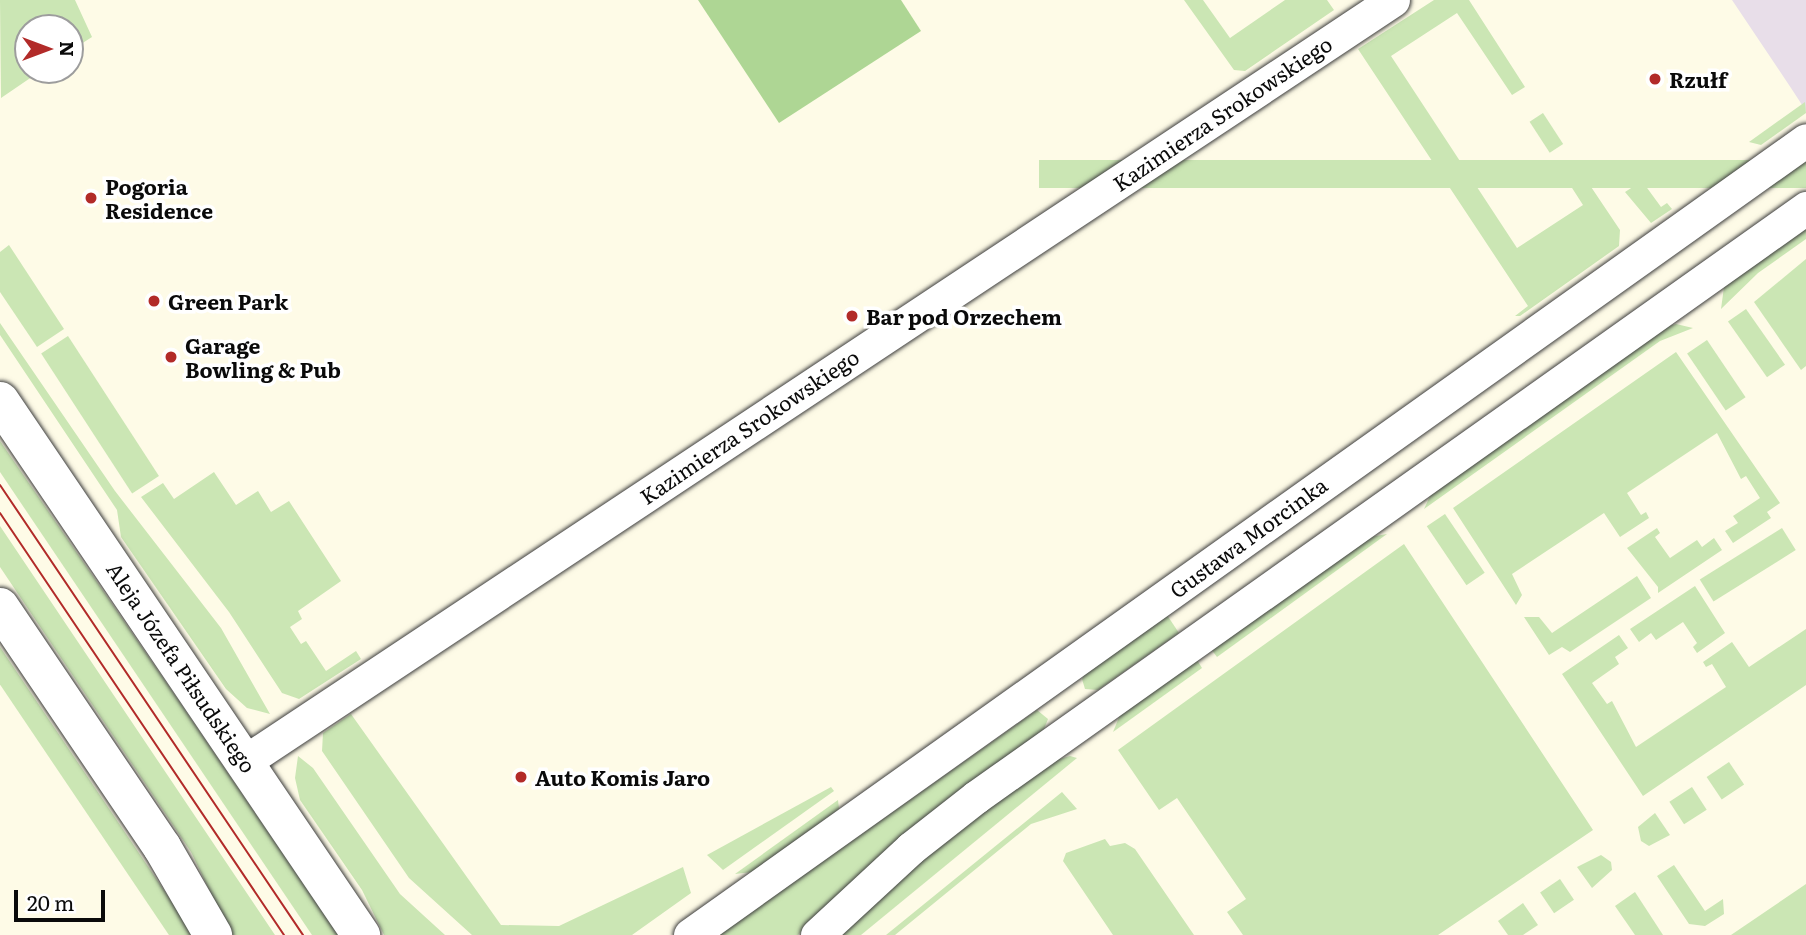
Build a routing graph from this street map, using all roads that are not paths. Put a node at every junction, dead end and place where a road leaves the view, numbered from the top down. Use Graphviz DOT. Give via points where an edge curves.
graph roads {
  1 [pos="1393,0"];
  2 [pos="1806,140"];
  3 [pos="1806,208"];
  4 [pos="0,401"];
  5 [pos="0,607"];
  6 [pos="1049,679"];
  7 [pos="1079,723"];
  8 [pos="247,760"];
  9 [pos="213,935"];
  10 [pos="361,935"];
  11 [pos="690,935"];
  12 [pos="817,935"];
  1 -- 8 [label="street, Kazimierza Srokowskiego"];
  2 -- 6 [label="street, Gustawa Morcinka"];
  3 -- 7 [label="street"];
  4 -- 8 [label="street, Aleja Józefa Piłsudskiego"];
  5 -- 9 [label="street" via="162,847"];
  6 -- 7 [label="street"];
  6 -- 11 [label="street, Gustawa Morcinka"];
  7 -- 12 [label="street" via="922,839"];
  8 -- 10 [label="street, Aleja Józefa Piłsudskiego"];
}
